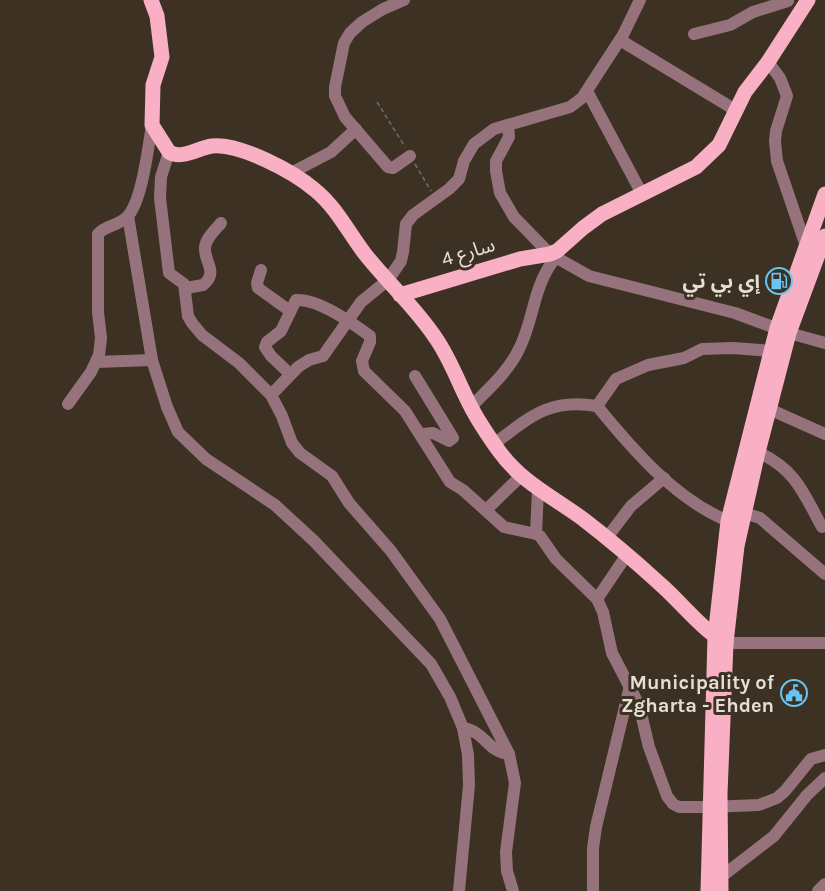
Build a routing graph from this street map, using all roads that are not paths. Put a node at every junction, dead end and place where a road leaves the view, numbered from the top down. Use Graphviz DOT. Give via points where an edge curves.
graph roads {
  1 [pos="151,0"];
  2 [pos="404,0"];
  3 [pos="640,0"];
  4 [pos="788,0"];
  5 [pos="808,0"];
  6 [pos="795,19"];
  7 [pos="694,34"];
  8 [pos="620,40"];
  9 [pos="768,62"];
  10 [pos="587,91"];
  11 [pos="737,111"];
  12 [pos="508,125"];
  13 [pos="152,126"];
  14 [pos="356,129"];
  15 [pos="169,152"];
  16 [pos="410,156"];
  17 [pos="291,173"];
  18 [pos="642,194"];
  19 [pos="825,194"];
  20 [pos="128,216"];
  21 [pos="220,223"];
  22 [pos="825,236"];
  23 [pos="807,249"];
  24 [pos="553,256"];
  25 [pos="261,270"];
  26 [pos="388,280"];
  27 [pos="186,288"];
  28 [pos="400,295"];
  29 [pos="290,311"];
  30 [pos="348,319"];
  31 [pos="783,331"];
  32 [pos="825,343"];
  33 [pos="772,351"];
  34 [pos="153,360"];
  35 [pos="96,362"];
  36 [pos="290,374"];
  37 [pos="415,376"];
  38 [pos="271,395"];
  39 [pos="68,404"];
  40 [pos="597,405"];
  41 [pos="471,407"];
  42 [pos="769,409"];
  43 [pos="422,434"];
  44 [pos="825,434"];
  45 [pos="494,444"];
  46 [pos="758,452"];
  47 [pos="520,477"];
  48 [pos="664,478"];
  49 [pos="538,489"];
  50 [pos="486,510"];
  51 [pos="744,513"];
  52 [pos="728,521"];
  53 [pos="822,527"];
  54 [pos="536,534"];
  55 [pos="606,539"];
  56 [pos="626,556"];
  57 [pos="825,574"];
  58 [pos="597,599"];
  59 [pos="720,640"];
  60 [pos="825,643"];
  61 [pos="630,686"];
  62 [pos="462,728"];
  63 [pos="509,754"];
  64 [pos="825,755"];
  65 [pos="825,778"];
  66 [pos="715,807"];
  67 [pos="721,884"];
  68 [pos="825,884"];
  69 [pos="459,891"];
  70 [pos="513,891"];
  71 [pos="593,891"];
  72 [pos="708,891"];
  73 [pos="818,891"];
  1 -- 13 [label="main road" via="162,57 153,85"];
  2 -- 14 [label="street" via="362,22 344,43 335,96"];
  3 -- 8 [label="street"];
  4 -- 6 [label="street"];
  4 -- 7 [label="street" via="730,25"];
  5 -- 6 [label="main road"];
  6 -- 9 [label="main road"];
  8 -- 10 [label="street"];
  8 -- 11 [label="street"];
  9 -- 11 [label="main road" via="745,92"];
  9 -- 23 [label="street" via="787,96 776,131 775,150"];
  10 -- 12 [label="street" via="570,107"];
  10 -- 18 [label="street"];
  11 -- 18 [label="main road" via="719,146 708,157 686,173"];
  12 -- 24 [label="street" via="509,136 496,161 500,193 514,217"];
  12 -- 26 [label="street" via="494,129 474,144 459,179 412,215 406,224 404,252"];
  13 -- 15 [label="main road"];
  13 -- 20 [label="street" via="138,195"];
  14 -- 16 [label="street" via="388,167 393,168"];
  14 -- 17 [label="street" via="331,152"];
  15 -- 17 [label="main road" via="184,154 213,146 225,147"];
  15 -- 27 [label="street" via="161,177 162,222 169,273"];
  17 -- 26 [label="main road" via="335,209"];
  18 -- 24 [label="main road" via="602,214"];
  19 -- 23 [label="main road"];
  20 -- 34 [label="street"];
  20 -- 35 [label="street" via="101,231 97,240 101,338"];
  21 -- 27 [label="street" via="205,246 209,278 203,285"];
  22 -- 31 [label="main road"];
  23 -- 31 [label="main road"];
  24 -- 28 [label="main road, سارع 4" via="520,259"];
  24 -- 31 [label="street" via="589,276 735,313"];
  24 -- 41 [label="street" via="539,285 517,353"];
  25 -- 29 [label="street" via="258,288"];
  26 -- 28 [label="main road"];
  26 -- 30 [label="street" via="361,302"];
  27 -- 38 [label="street" via="188,316 196,329"];
  28 -- 41 [label="main road" via="435,336"];
  29 -- 30 [label="street" via="294,301 300,300"];
  29 -- 36 [label="street" via="281,331 265,347"];
  30 -- 36 [label="street" via="323,356 305,362"];
  30 -- 43 [label="street" via="370,338 362,361 364,371 405,411"];
  31 -- 32 [label="street"];
  31 -- 33 [label="main road"];
  31 -- 42 [label="main road"];
  33 -- 40 [label="street" via="702,349 684,358 648,365 616,379"];
  33 -- 52 [label="main road"];
  34 -- 35 [label="street"];
  34 -- 62 [label="street" via="178,432 206,459 275,505 358,587 430,664 450,697"];
  35 -- 39 [label="street"];
  36 -- 38 [label="street"];
  37 -- 43 [label="street" via="453,438 449,441 435,434"];
  38 -- 63 [label="street" via="292,443 332,476 440,619"];
  40 -- 45 [label="street" via="553,406 530,417"];
  40 -- 48 [label="street"];
  41 -- 45 [label="main road"];
  42 -- 44 [label="street"];
  42 -- 46 [label="main road"];
  43 -- 50 [label="street" via="450,482"];
  45 -- 47 [label="main road"];
  46 -- 51 [label="main road"];
  46 -- 53 [label="street" via="796,479"];
  47 -- 49 [label="main road"];
  47 -- 50 [label="street"];
  48 -- 52 [label="street" via="695,503"];
  48 -- 55 [label="street" via="631,506"];
  49 -- 54 [label="street"];
  49 -- 55 [label="main road"];
  50 -- 54 [label="street" via="504,527"];
  51 -- 57 [label="street" via="760,518"];
  51 -- 59 [label="main road"];
  52 -- 59 [label="main road"];
  54 -- 58 [label="street"];
  55 -- 56 [label="main road"];
  56 -- 58 [label="street"];
  56 -- 59 [label="main road"];
  58 -- 61 [label="street" via="612,653"];
  59 -- 60 [label="street"];
  59 -- 66 [label="main road"];
  61 -- 66 [label="street" via="642,711 649,747 669,800 679,807"];
  61 -- 71 [label="street" via="596,827"];
  62 -- 63 [label="street" via="475,730 490,746"];
  62 -- 69 [label="street" via="470,785"];
  63 -- 70 [label="street" via="515,783 506,852"];
  64 -- 66 [label="street" via="807,762 777,798 759,805"];
  65 -- 67 [label="street" via="774,836"];
  66 -- 67 [label="main road"];
  66 -- 72 [label="main road"];
  68 -- 73 [label="street"];
}
